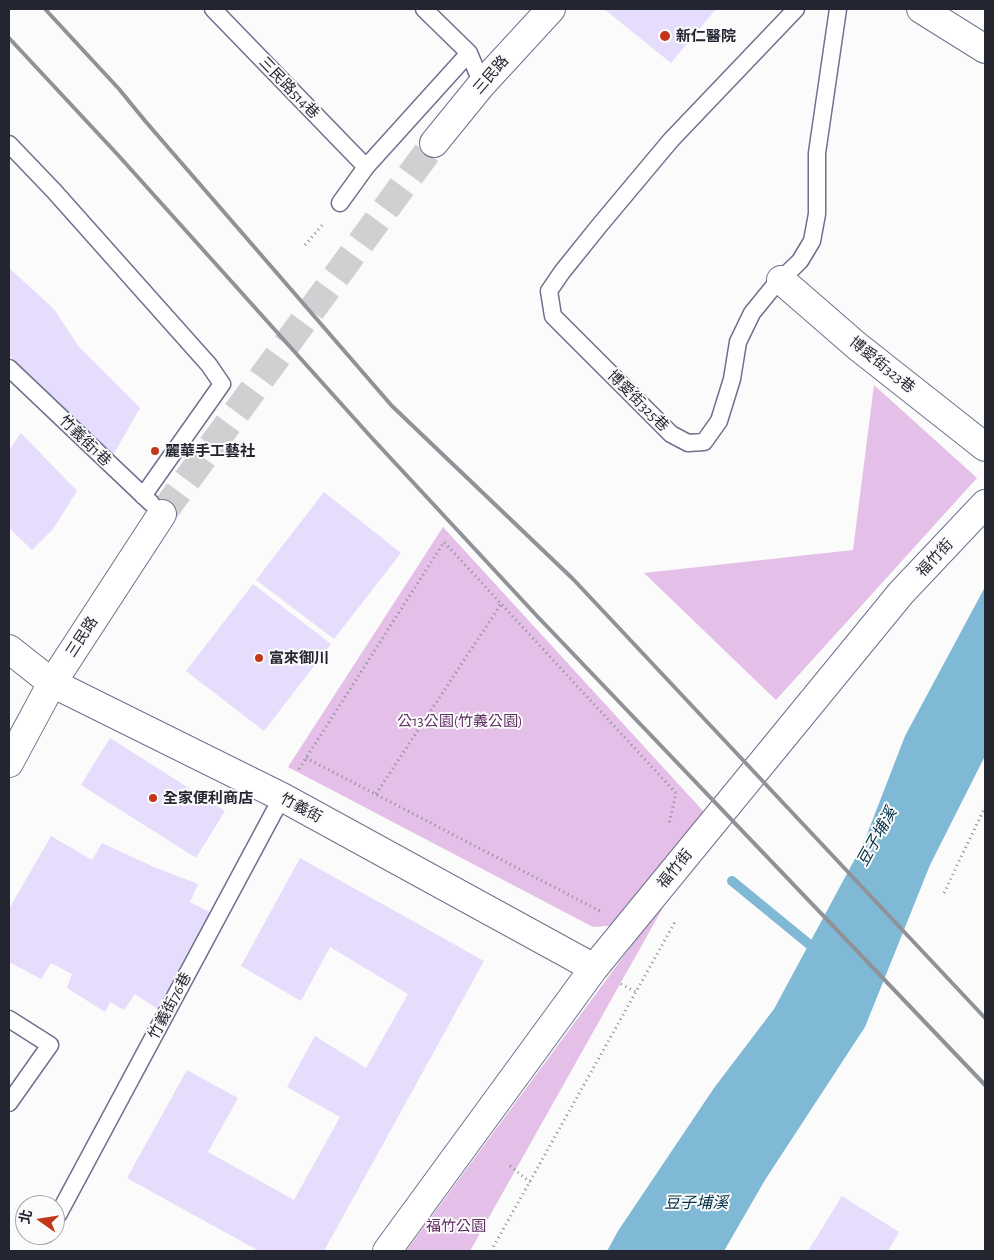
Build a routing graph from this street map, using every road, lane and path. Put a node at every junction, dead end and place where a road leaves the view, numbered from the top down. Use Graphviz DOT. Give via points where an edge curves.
graph roads {
  1 [pos="212,9"];
  2 [pos="424,9"];
  3 [pos="551,9"];
  4 [pos="796,9"];
  5 [pos="838,9"];
  6 [pos="921,9"];
  7 [pos="985,49"];
  8 [pos="469,53"];
  9 [pos="482,84"];
  10 [pos="434,143"];
  11 [pos="9,144"];
  12 [pos="366,167"];
  13 [pos="340,203"];
  14 [pos="781,280"];
  15 [pos="9,368"];
  16 [pos="985,447"];
  17 [pos="985,504"];
  18 [pos="153,505"];
  19 [pos="501,604"];
  20 [pos="9,649"];
  21 [pos="52,683"];
  22 [pos="9,763"];
  23 [pos="376,794"];
  24 [pos="282,797"];
  25 [pos="985,807"];
  26 [pos="668,828"];
  27 [pos="944,893"];
  28 [pos="603,912"];
  29 [pos="677,918"];
  30 [pos="594,968"];
  31 [pos="9,1019"];
  32 [pos="9,1103"];
  33 [pos="510,1166"];
  34 [pos="530,1182"];
  35 [pos="65,1202"];
  36 [pos="387,1251"];
  37 [pos="491,1251"];
  1 -- 12 [label="lane, 三民路514巷"];
  2 -- 8 [label="lane"];
  3 -- 9 [label="street, 三民路"];
  4 -- 14 [label="lane, 博愛街325巷" via="671,140 549,291 553,316 671,434 688,443 704,442 719,421 732,379 738,342 752,313"];
  5 -- 14 [label="lane, 博愛街325巷" via="817,152 817,214 812,241 800,261"];
  6 -- 7 [label="street"];
  8 -- 9 [label="lane"];
  8 -- 12 [label="lane"];
  9 -- 10 [label="street, 三民路"];
  11 -- 18 [label="lane" via="209,365 222,384"];
  12 -- 13 [label="lane"];
  14 -- 16 [label="street, 博愛街323巷"];
  15 -- 18 [label="lane, 竹義街1巷"];
  17 -- 30 [label="street, 福竹街" via="901,593"];
  18 -- 21 [label="street, 三民路"];
  19 -- 23 [label="path"];
  19 -- 23 [label="path" via="444,542 306,758"];
  19 -- 26 [label="path" via="676,793"];
  20 -- 21 [label="street, 竹義街"];
  21 -- 22 [label="street, 三民路"];
  21 -- 24 [label="street, 竹義街"];
  23 -- 28 [label="path"];
  24 -- 30 [label="street, 竹義街"];
  24 -- 35 [label="lane, 竹義街76巷"];
  25 -- 27 [label="path"];
  29 -- 34 [label="path"];
  30 -- 36 [label="street, 福竹街"];
  31 -- 32 [label="lane" via="50,1045"];
  33 -- 34 [label="path"];
  34 -- 37 [label="path"];
}
